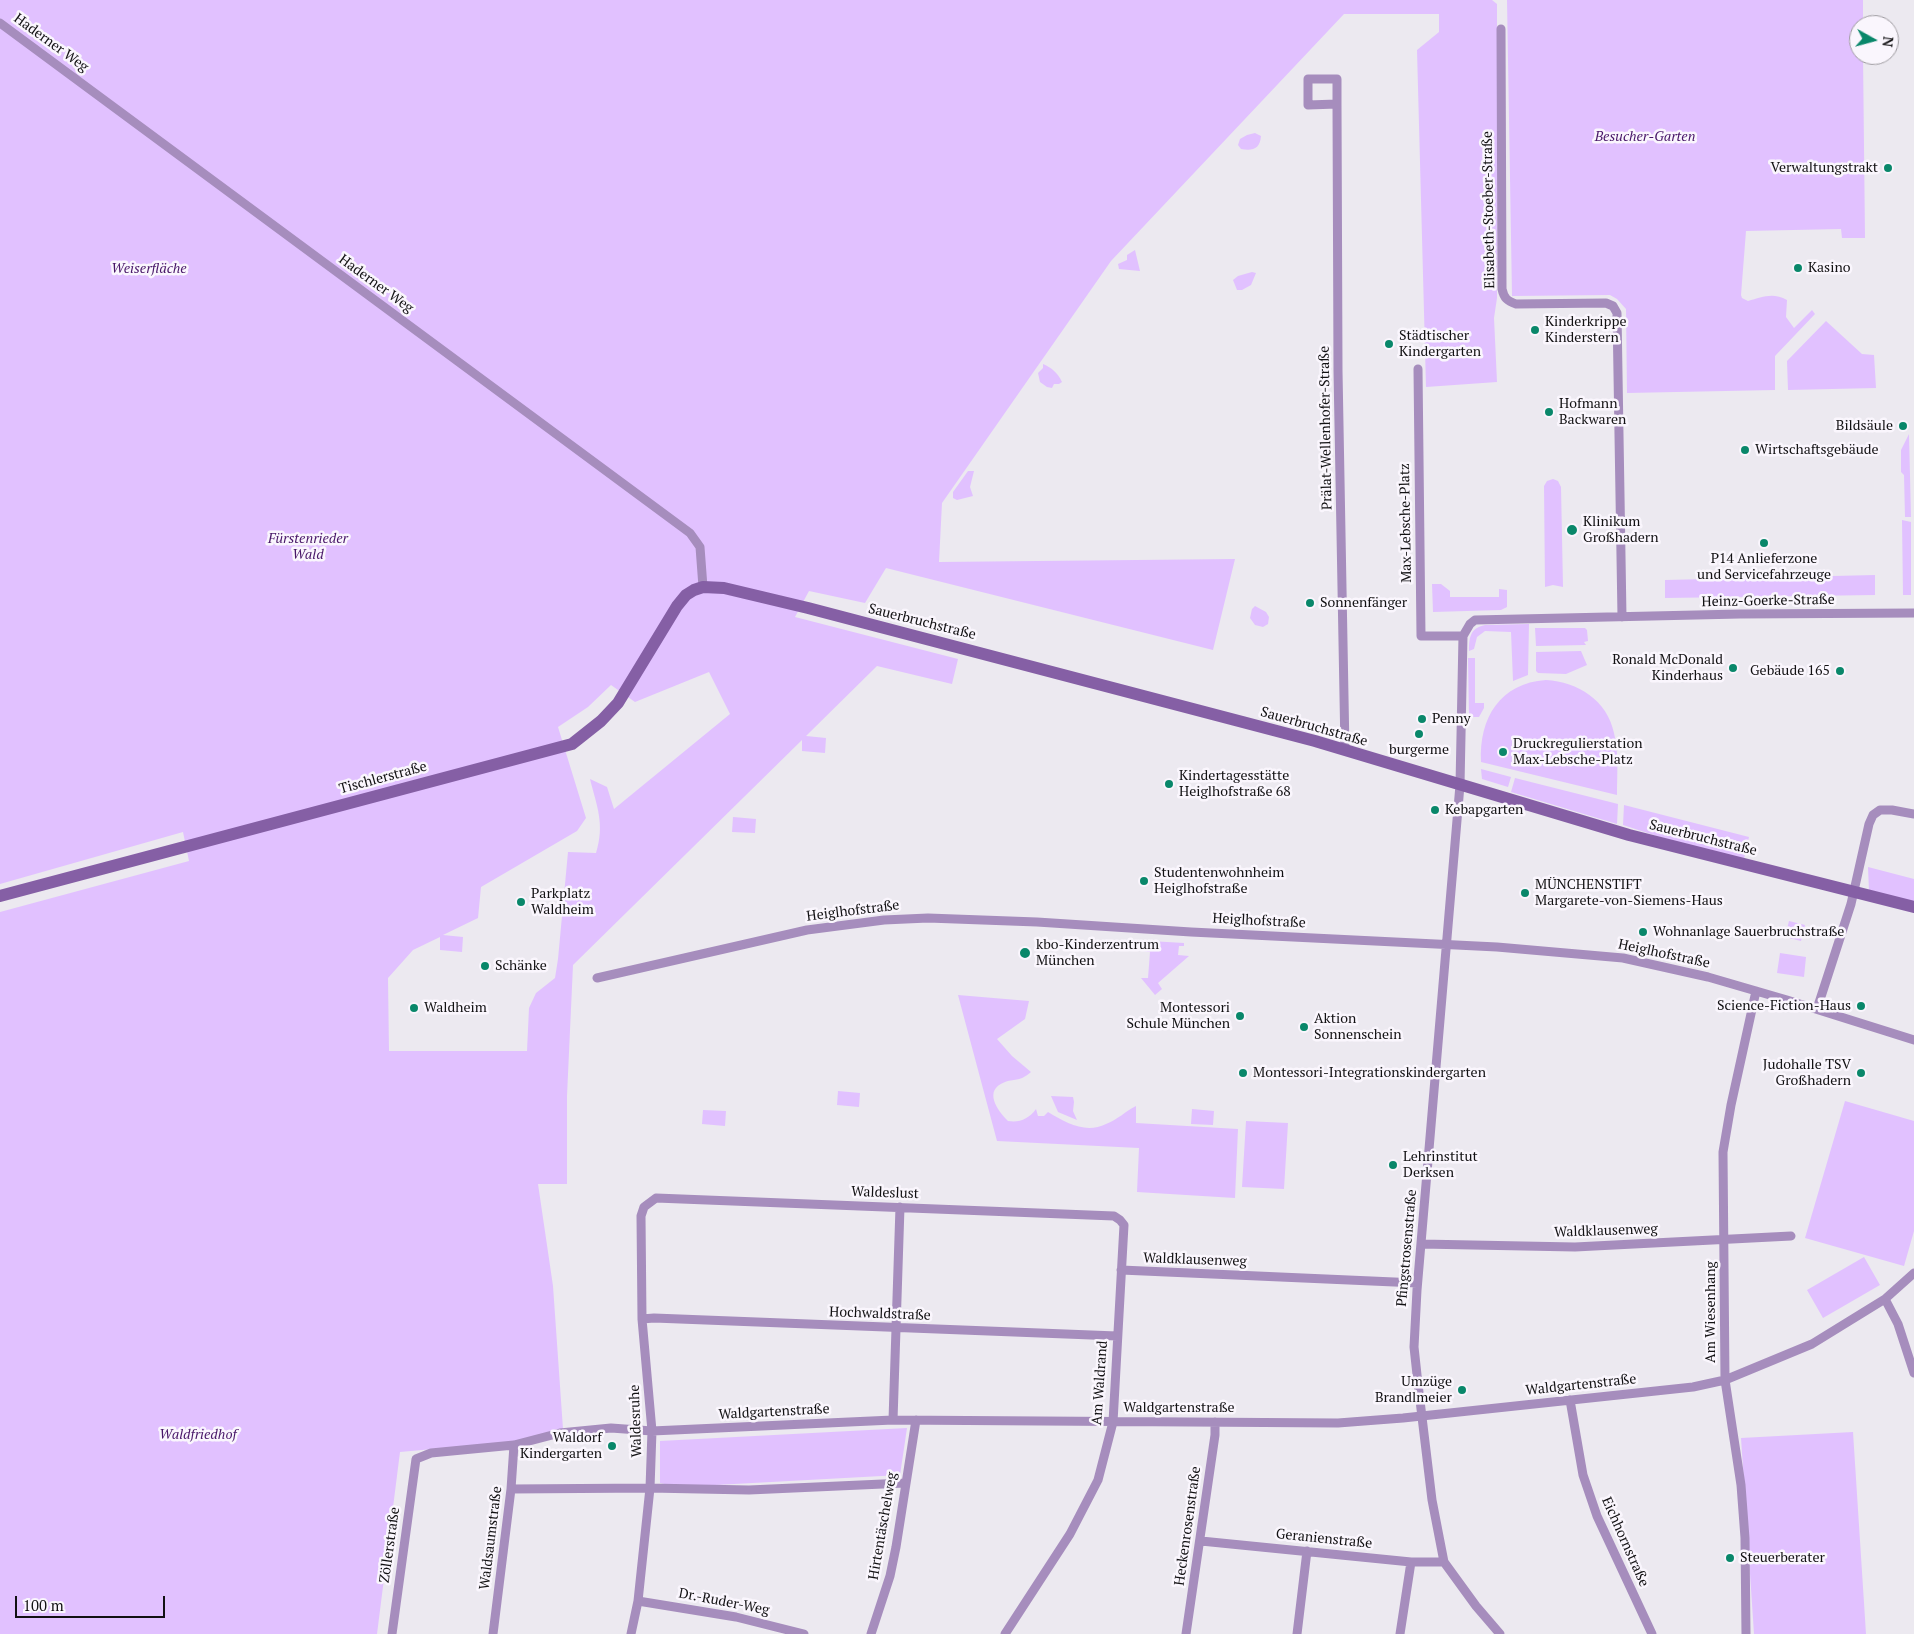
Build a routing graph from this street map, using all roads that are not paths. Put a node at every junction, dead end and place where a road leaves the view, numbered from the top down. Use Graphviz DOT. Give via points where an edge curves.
graph roads {
  1 [pos="0,23"];
  2 [pos="1501,29"];
  3 [pos="1337,104"];
  4 [pos="1418,369"];
  5 [pos="703,587"];
  6 [pos="1914,613"];
  7 [pos="1622,617"];
  8 [pos="1463,636"];
  9 [pos="1345,750"];
  10 [pos="1460,785"];
  11 [pos="1914,814"];
  12 [pos="1854,892"];
  13 [pos="0,896"];
  14 [pos="1914,907"];
  15 [pos="1446,944"];
  16 [pos="597,978"];
  17 [pos="1756,991"];
  18 [pos="1817,1009"];
  19 [pos="1914,1040"];
  20 [pos="644,1207"];
  21 [pos="900,1207"];
  22 [pos="1124,1225"];
  23 [pos="1791,1236"];
  24 [pos="1724,1240"];
  25 [pos="1421,1244"];
  26 [pos="1121,1270"];
  27 [pos="1914,1273"];
  28 [pos="1417,1283"];
  29 [pos="1885,1299"];
  30 [pos="642,1319"];
  31 [pos="895,1329"];
  32 [pos="1117,1336"];
  33 [pos="1914,1373"];
  34 [pos="1725,1380"];
  35 [pos="1570,1400"];
  36 [pos="1421,1416"];
  37 [pos="893,1420"];
  38 [pos="916,1420"];
  39 [pos="1113,1422"];
  40 [pos="1215,1422"];
  41 [pos="652,1431"];
  42 [pos="514,1444"];
  43 [pos="416,1459"];
  44 [pos="905,1483"];
  45 [pos="650,1488"];
  46 [pos="511,1489"];
  47 [pos="1201,1542"];
  48 [pos="1306,1551"];
  49 [pos="1411,1562"];
  50 [pos="1444,1562"];
  51 [pos="638,1601"];
  52 [pos="392,1634"];
  53 [pos="493,1634"];
  54 [pos="631,1634"];
  55 [pos="804,1634"];
  56 [pos="871,1634"];
  57 [pos="1005,1634"];
  58 [pos="1186,1634"];
  59 [pos="1298,1634"];
  60 [pos="1400,1634"];
  61 [pos="1500,1634"];
  62 [pos="1652,1634"];
  63 [pos="1746,1634"];
  1 -- 5 [label="street, Haderner Weg" via="690,533 700,547"];
  2 -- 7 [label="street, Elisabeth-Stoeber-Straße" via="1504,296 1508,302 1516,304 1606,303 1617,313"];
  3 -- 9 [label="street, Prälat-Wellenhofer-Straße"];
  4 -- 8 [label="street, Max-Lebsche-Platz" via="1421,636"];
  5 -- 9 [label="street, Sauerbruchstraße" via="724,588 854,620"];
  5 -- 13 [label="street, Tischlerstraße" via="686,595 677,606 618,703 601,722 572,744"];
  6 -- 7 [label="street, Heinz-Goerke-Straße"];
  7 -- 8 [label="street" via="1475,620"];
  8 -- 10 [label="street"];
  9 -- 10 [label="street, Sauerbruchstraße"];
  10 -- 12 [label="street, Sauerbruchstraße" via="1629,835"];
  10 -- 15 [label="street, Pfingstrosenstraße"];
  11 -- 12 [label="street" via="1880,810 1873,815"];
  12 -- 14 [label="street, Sauerbruchstraße"];
  12 -- 18 [label="street"];
  15 -- 16 [label="street, Heiglhofstraße" via="1037,922 891,919 808,930"];
  15 -- 17 [label="street, Heiglhofstraße" via="1623,958"];
  15 -- 25 [label="street, Pfingstrosenstraße"];
  17 -- 18 [label="street, Heiglhofstraße"];
  17 -- 24 [label="street, Am Wiesenhang" via="1722,1152"];
  18 -- 19 [label="street, Heiglhofstraße"];
  20 -- 21 [label="street, Waldeslust" via="656,1198"];
  20 -- 30 [label="street, Waldesruhe" via="641,1216"];
  21 -- 22 [label="street, Waldeslust" via="1114,1216"];
  21 -- 31 [label="street"];
  22 -- 26 [label="street, Am Waldrand"];
  23 -- 24 [label="street, Waldklausenweg"];
  24 -- 25 [label="street, Waldklausenweg" via="1575,1247"];
  24 -- 34 [label="street, Am Wiesenhang"];
  25 -- 28 [label="street, Pfingstrosenstraße"];
  26 -- 28 [label="street, Waldklausenweg"];
  26 -- 32 [label="street, Am Waldrand"];
  27 -- 29 [label="street, Waldgartenstraße"];
  28 -- 36 [label="street, Pfingstrosenstraße" via="1414,1347"];
  29 -- 33 [label="street" via="1898,1324"];
  29 -- 34 [label="street, Waldgartenstraße" via="1812,1344"];
  30 -- 31 [label="street, Hochwaldstraße"];
  30 -- 41 [label="street, Waldesruhe"];
  31 -- 32 [label="street, Hochwaldstraße"];
  31 -- 37 [label="street"];
  32 -- 39 [label="street, Am Waldrand"];
  34 -- 35 [label="street, Waldgartenstraße" via="1693,1387"];
  34 -- 63 [label="street, Am Wiesenhang" via="1744,1520"];
  35 -- 36 [label="street, Waldgartenstraße"];
  35 -- 62 [label="street, Eichhornstraße" via="1584,1475 1597,1516"];
  36 -- 40 [label="street, Waldgartenstraße" via="1338,1423"];
  36 -- 50 [label="street, Pfingstrosenstraße"];
  37 -- 38 [label="street, Waldgartenstraße"];
  37 -- 41 [label="street, Waldgartenstraße"];
  38 -- 39 [label="street, Waldgartenstraße"];
  38 -- 44 [label="street, Hirtentäschelweg"];
  39 -- 40 [label="street, Waldgartenstraße"];
  39 -- 57 [label="street, Am Waldrand" via="1098,1480 1070,1534"];
  40 -- 47 [label="street, Heckenrosenstraße"];
  41 -- 42 [label="street, Waldgartenstraße" via="611,1428 560,1433"];
  41 -- 45 [label="street, Waldesruhe"];
  42 -- 43 [label="street, Waldgartenstraße" via="431,1453"];
  42 -- 46 [label="street, Waldsaumstraße"];
  43 -- 52 [label="street, Zöllerstraße"];
  44 -- 45 [label="street" via="749,1490"];
  44 -- 56 [label="street, Hirtentäschelweg" via="890,1576"];
  45 -- 46 [label="street"];
  45 -- 51 [label="street, Waldesruhe"];
  46 -- 53 [label="street, Waldsaumstraße"];
  47 -- 48 [label="street, Geranienstraße"];
  47 -- 58 [label="street, Heckenrosenstraße"];
  48 -- 49 [label="street, Geranienstraße"];
  48 -- 59 [label="street"];
  49 -- 50 [label="street, Geranienstraße"];
  49 -- 60 [label="street"];
  50 -- 61 [label="street, Pfingstrosenstraße"];
  51 -- 54 [label="street, Waldesruhe"];
  51 -- 55 [label="street, Dr.-Ruder-Weg" via="736,1617"];
}
